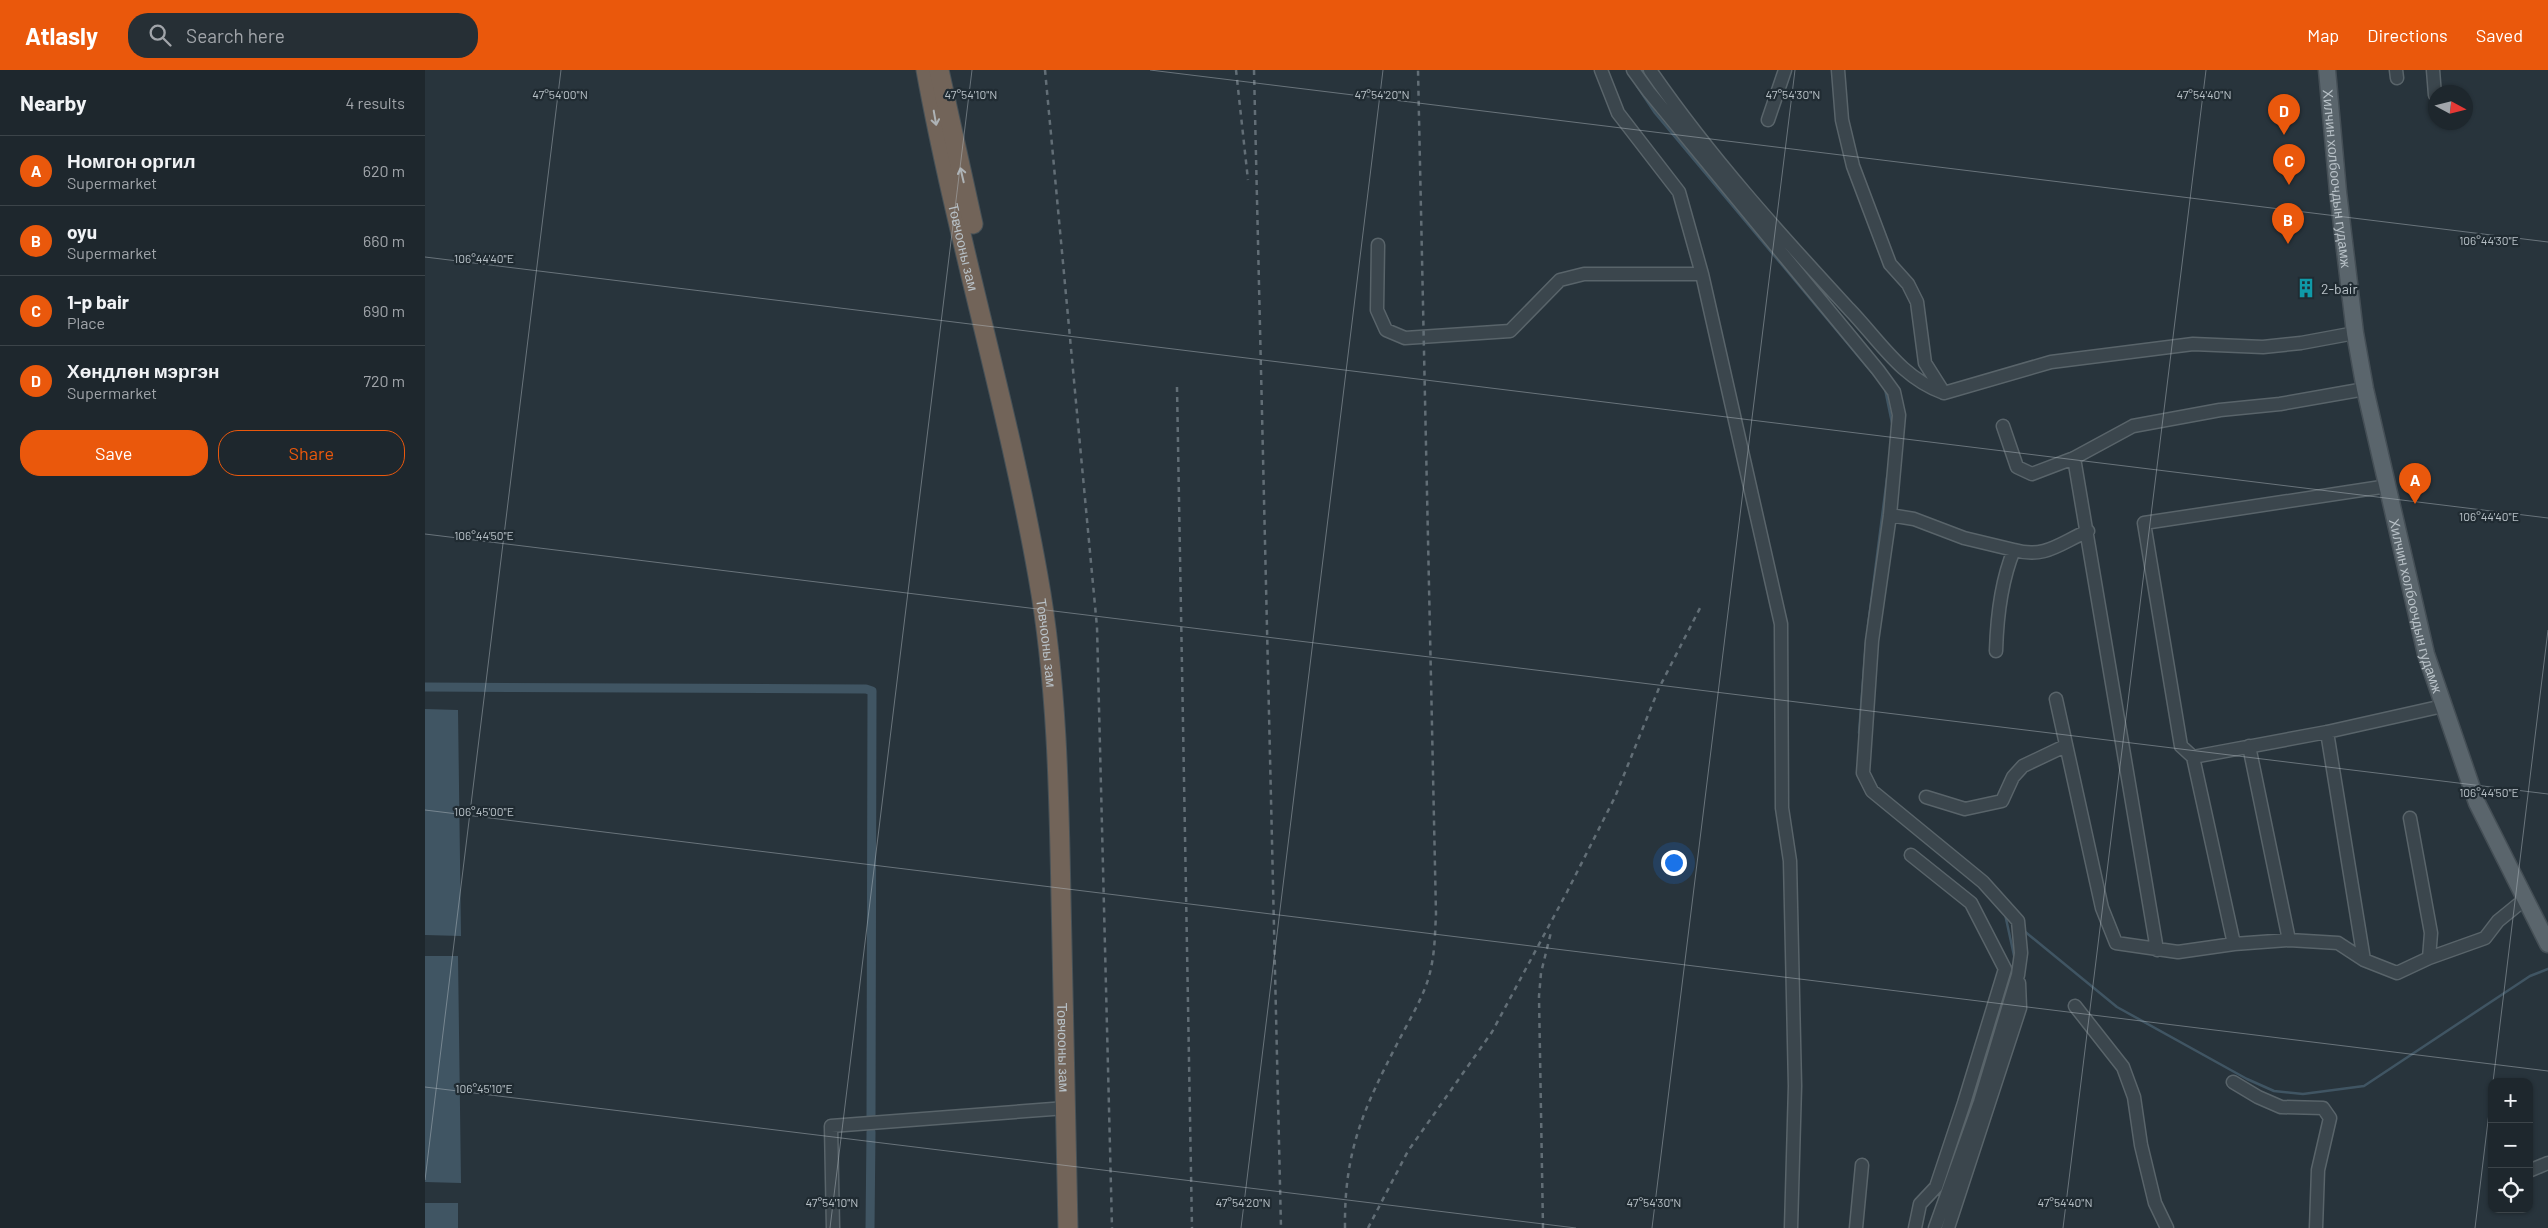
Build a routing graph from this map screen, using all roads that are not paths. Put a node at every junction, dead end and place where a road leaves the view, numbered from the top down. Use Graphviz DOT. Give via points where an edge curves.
graph roads {
  1 [pos="926,70"];
  2 [pos="939,70"];
  3 [pos="1601,70"];
  4 [pos="1633,70"];
  5 [pos="1650,70"];
  6 [pos="1785,70"];
  7 [pos="1838,70"];
  8 [pos="2327,70"];
  9 [pos="2433,70"];
  10 [pos="2434,85"];
  11 [pos="1768,120"];
  12 [pos="1378,245"];
  13 [pos="1702,274"];
  14 [pos="2355,333"];
  15 [pos="2365,389"];
  16 [pos="1944,392"];
  17 [pos="2003,426"];
  18 [pos="2074,458"];
  19 [pos="2388,486"];
  20 [pos="1890,514"];
  21 [pos="2088,531"];
  22 [pos="2014,550"];
  23 [pos="1996,651"];
  24 [pos="2056,699"];
  25 [pos="2443,706"];
  26 [pos="2327,732"];
  27 [pos="2065,746"];
  28 [pos="2249,746"];
  29 [pos="2193,757"];
  30 [pos="1926,797"];
  31 [pos="2410,818"];
  32 [pos="1911,854"];
  33 [pos="2525,899"];
  34 [pos="2289,940"];
  35 [pos="2233,944"];
  36 [pos="2548,944"];
  37 [pos="2157,950"];
  38 [pos="2429,958"];
  39 [pos="2364,960"];
  40 [pos="2018,976"];
  41 [pos="2075,1006"];
  42 [pos="2233,1082"];
  43 [pos="1065,1108"];
  44 [pos="2548,1163"];
  45 [pos="1862,1166"];
  46 [pos="2533,1169"];
  47 [pos="833,1228"];
  48 [pos="1068,1228"];
  49 [pos="1080,1228"];
  50 [pos="1791,1228"];
  51 [pos="1856,1228"];
  52 [pos="1915,1228"];
  53 [pos="1935,1228"];
  54 [pos="1948,1228"];
  55 [pos="2167,1228"];
  56 [pos="2316,1228"];
  1 -- 43 [label="highway, Товчооны зам, one-way" via="937,130 997,380 1038,576 1047,635 1057,751"];
  49 -- 2 [label="highway, Товчооны зам, one-way" via="1071,796 1059,633 1037,511"];
  3 -- 13 [label="street" via="1618,113 1679,192"];
  4 -- 20 [label="street" via="1894,392 1899,415"];
  5 -- 16 [label="street" via="1762,215 1884,350 1924,386"];
  6 -- 11 [label="street"];
  7 -- 16 [label="street" via="1842,120 1853,166 1890,264 1908,284 1917,302 1925,363"];
  8 -- 14 [label="main road, Хилчин холбоочдын гудамж"];
  9 -- 10 [label="street"];
  12 -- 13 [label="street" via="1377,310 1385,330 1405,338 1510,332 1560,280 1585,274"];
  13 -- 50 [label="street" via="1781,624 1782,808 1790,860 1795,1086"];
  14 -- 15 [label="main road, Хилчин холбоочдын гудамж"];
  14 -- 16 [label="street" via="2301,344 2263,347 2193,344 2051,362"];
  15 -- 18 [label="street" via="2133,426"];
  15 -- 19 [label="main road, Хилчин холбоочдын гудамж"];
  17 -- 18 [label="street" via="2017,468 2032,474"];
  18 -- 21 [label="street"];
  19 -- 25 [label="main road, Хилчин холбоочдын гудамж" via="2426,654"];
  19 -- 29 [label="street" via="2144,523 2181,746"];
  20 -- 22 [label="street" via="1914,518 1964,538"];
  20 -- 40 [label="street" via="1872,641 1865,781 1872,791 1983,882 2018,921 2021,953"];
  21 -- 22 [label="street" via="2045,552 2029,554"];
  21 -- 37 [label="street"];
  22 -- 23 [label="street" via="2008,563 1997,619"];
  24 -- 27 [label="street"];
  25 -- 26 [label="street"];
  25 -- 33 [label="main road, Хилчин холбоочдын гудамж" via="2477,803"];
  26 -- 28 [label="street"];
  26 -- 39 [label="street"];
  27 -- 30 [label="street" via="2023,766 2013,777 2002,801 1965,809"];
  27 -- 37 [label="street" via="2102,908 2116,943"];
  28 -- 29 [label="street"];
  28 -- 34 [label="street"];
  29 -- 35 [label="street"];
  31 -- 38 [label="street" via="2431,933"];
  32 -- 52 [label="street" via="1971,903 2005,969 1936,1187 1921,1204"];
  33 -- 36 [label="main road, Хилчин холбоочдын гудамж"];
  33 -- 38 [label="street" via="2498,921 2485,938"];
  34 -- 35 [label="street"];
  34 -- 39 [label="street" via="2338,943"];
  35 -- 37 [label="street" via="2178,952"];
  38 -- 39 [label="street" via="2397,973"];
  40 -- 53 [label="street" via="1980,1102"];
  40 -- 54 [label="street" via="2020,1008"];
  41 -- 55 [label="street" via="2123,1067 2134,1097 2155,1203"];
  42 -- 56 [label="street" via="2281,1107 2323,1108 2330,1118 2318,1170"];
  43 -- 47 [label="street" via="831,1126"];
  43 -- 48 [label="highway, Товчооны зам"];
  44 -- 46 [label="street"];
  45 -- 51 [label="street"];
}
